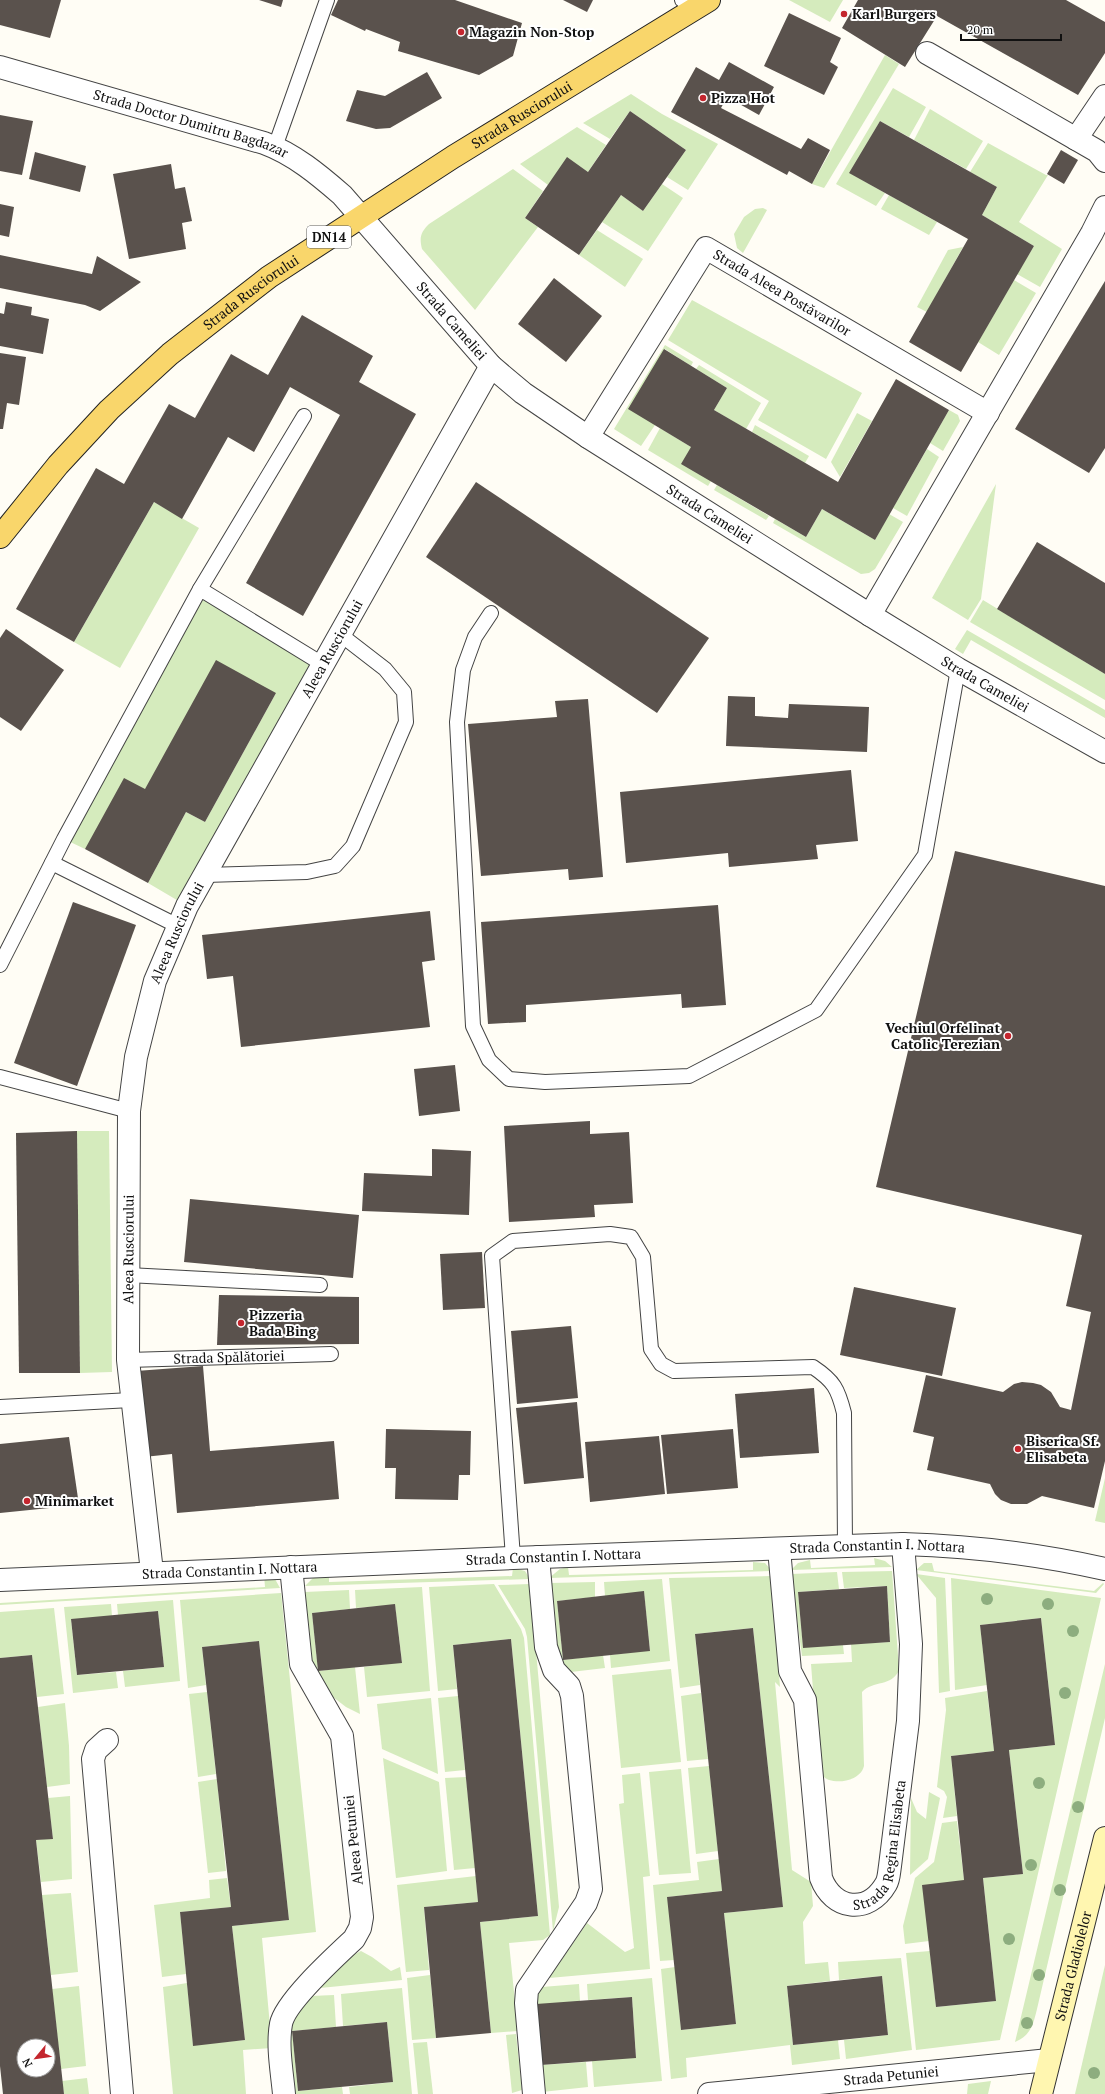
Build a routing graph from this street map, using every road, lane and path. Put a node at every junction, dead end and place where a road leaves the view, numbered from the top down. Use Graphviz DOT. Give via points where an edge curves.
graph roads {
  1 [pos="328,0"];
  2 [pos="695,3"];
  3 [pos="927,53"];
  4 [pos="0,67"];
  5 [pos="1105,96"];
  6 [pos="1076,139"];
  7 [pos="275,147"];
  8 [pos="1105,161"];
  9 [pos="1105,207"];
  10 [pos="362,216"];
  11 [pos="491,366"];
  12 [pos="988,413"];
  13 [pos="304,416"];
  14 [pos="588,437"];
  15 [pos="0,537"];
  16 [pos="200,589"];
  17 [pos="491,613"];
  18 [pos="870,615"];
  19 [pos="341,635"];
  20 [pos="324,665"];
  21 [pos="958,669"];
  22 [pos="1105,752"];
  23 [pos="52,863"];
  24 [pos="205,875"];
  25 [pos="178,926"];
  26 [pos="0,964"];
  27 [pos="0,1078"];
  28 [pos="130,1111"];
  29 [pos="128,1275"];
  30 [pos="320,1285"];
  31 [pos="330,1354"];
  32 [pos="128,1360"];
  33 [pos="131,1400"];
  34 [pos="0,1407"];
  35 [pos="903,1544"];
  36 [pos="845,1546"];
  37 [pos="779,1549"];
  38 [pos="538,1557"];
  39 [pos="512,1558"];
  40 [pos="291,1567"];
  41 [pos="1105,1569"];
  42 [pos="152,1572"];
  43 [pos="0,1580"];
  44 [pos="107,1740"];
  45 [pos="1105,1838"];
  46 [pos="1049,2060"];
  47 [pos="122,2094"];
  48 [pos="284,2094"];
  49 [pos="534,2094"];
  50 [pos="709,2094"];
  51 [pos="1041,2094"];
  1 -- 7 [label="lane"];
  2 -- 10 [label="main road, Strada Rusciorului / DN14"];
  3 -- 6 [label="street"];
  4 -- 7 [label="street, Strada Doctor Dumitru Bagdazar"];
  5 -- 6 [label="street"];
  6 -- 8 [label="street" via="1097,151"];
  7 -- 10 [label="street, Strada Doctor Dumitru Bagdazar" via="320,175"];
  9 -- 12 [label="street"];
  10 -- 11 [label="street, Strada Cameliei"];
  10 -- 15 [label="main road, Strada Rusciorului / DN14" via="269,277 170,354 109,410 68,454"];
  11 -- 14 [label="street, Strada Cameliei" via="523,393"];
  11 -- 19 [label="street, Aleea Rusciorului"];
  12 -- 14 [label="street, Strada Aleea Postăvarilor" via="706,248"];
  12 -- 18 [label="street"];
  13 -- 16 [label="lane"];
  14 -- 18 [label="street, Strada Cameliei"];
  16 -- 20 [label="lane"];
  16 -- 23 [label="lane"];
  17 -- 21 [label="lane" via="475,637 463,670 457,722 473,1026 489,1060 509,1079 545,1082 689,1076 816,1010 925,855"];
  18 -- 21 [label="street, Strada Cameliei"];
  19 -- 20 [label="street, Aleea Rusciorului"];
  19 -- 24 [label="lane" via="385,669 404,692 406,722 353,846 335,866 307,872"];
  20 -- 24 [label="street, Aleea Rusciorului"];
  21 -- 22 [label="street, Strada Cameliei"];
  23 -- 25 [label="lane"];
  23 -- 26 [label="lane"];
  24 -- 25 [label="street, Aleea Rusciorului"];
  25 -- 28 [label="street, Aleea Rusciorului" via="155,980 136,1057"];
  27 -- 28 [label="lane"];
  28 -- 29 [label="street, Aleea Rusciorului"];
  29 -- 30 [label="lane"];
  29 -- 32 [label="street, Aleea Rusciorului"];
  31 -- 32 [label="lane, Strada Spălătoriei"];
  32 -- 33 [label="street, Aleea Rusciorului"];
  33 -- 34 [label="lane"];
  33 -- 42 [label="street, Aleea Rusciorului"];
  35 -- 36 [label="street, Strada Constantin I. Nottara"];
  35 -- 37 [label="street, Strada Regina Elisabeta" via="911,1644 908,1721 889,1872 887,1883 878,1895 865,1903 844,1904 832,1897 821,1878 805,1700 790,1671"];
  35 -- 41 [label="street, Strada Constantin I. Nottara" via="947,1545 997,1551"];
  36 -- 37 [label="street, Strada Constantin I. Nottara"];
  36 -- 39 [label="lane" via="844,1413 840,1398 830,1379 813,1367 674,1371 661,1364 651,1349 643,1257 631,1237 610,1234 513,1241 492,1256"];
  37 -- 38 [label="street, Strada Constantin I. Nottara"];
  38 -- 39 [label="street, Strada Constantin I. Nottara"];
  38 -- 49 [label="street" via="546,1647 554,1670 568,1686 572,1696 591,1889 586,1903 527,1990"];
  39 -- 40 [label="street, Strada Constantin I. Nottara"];
  40 -- 42 [label="street, Strada Constantin I. Nottara"];
  40 -- 48 [label="street, Aleea Petuniei" via="301,1664 342,1736 362,1917 354,1939 300,1995 286,2011 281,2022"];
  42 -- 43 [label="street, Strada Constantin I. Nottara"];
  44 -- 47 [label="street" via="96,1750 93,1759"];
  45 -- 46 [label="street, Strada Gladiolelor"];
  46 -- 50 [label="street, Strada Petuniei"];
  46 -- 51 [label="street, Strada Gladiolelor"];
}
